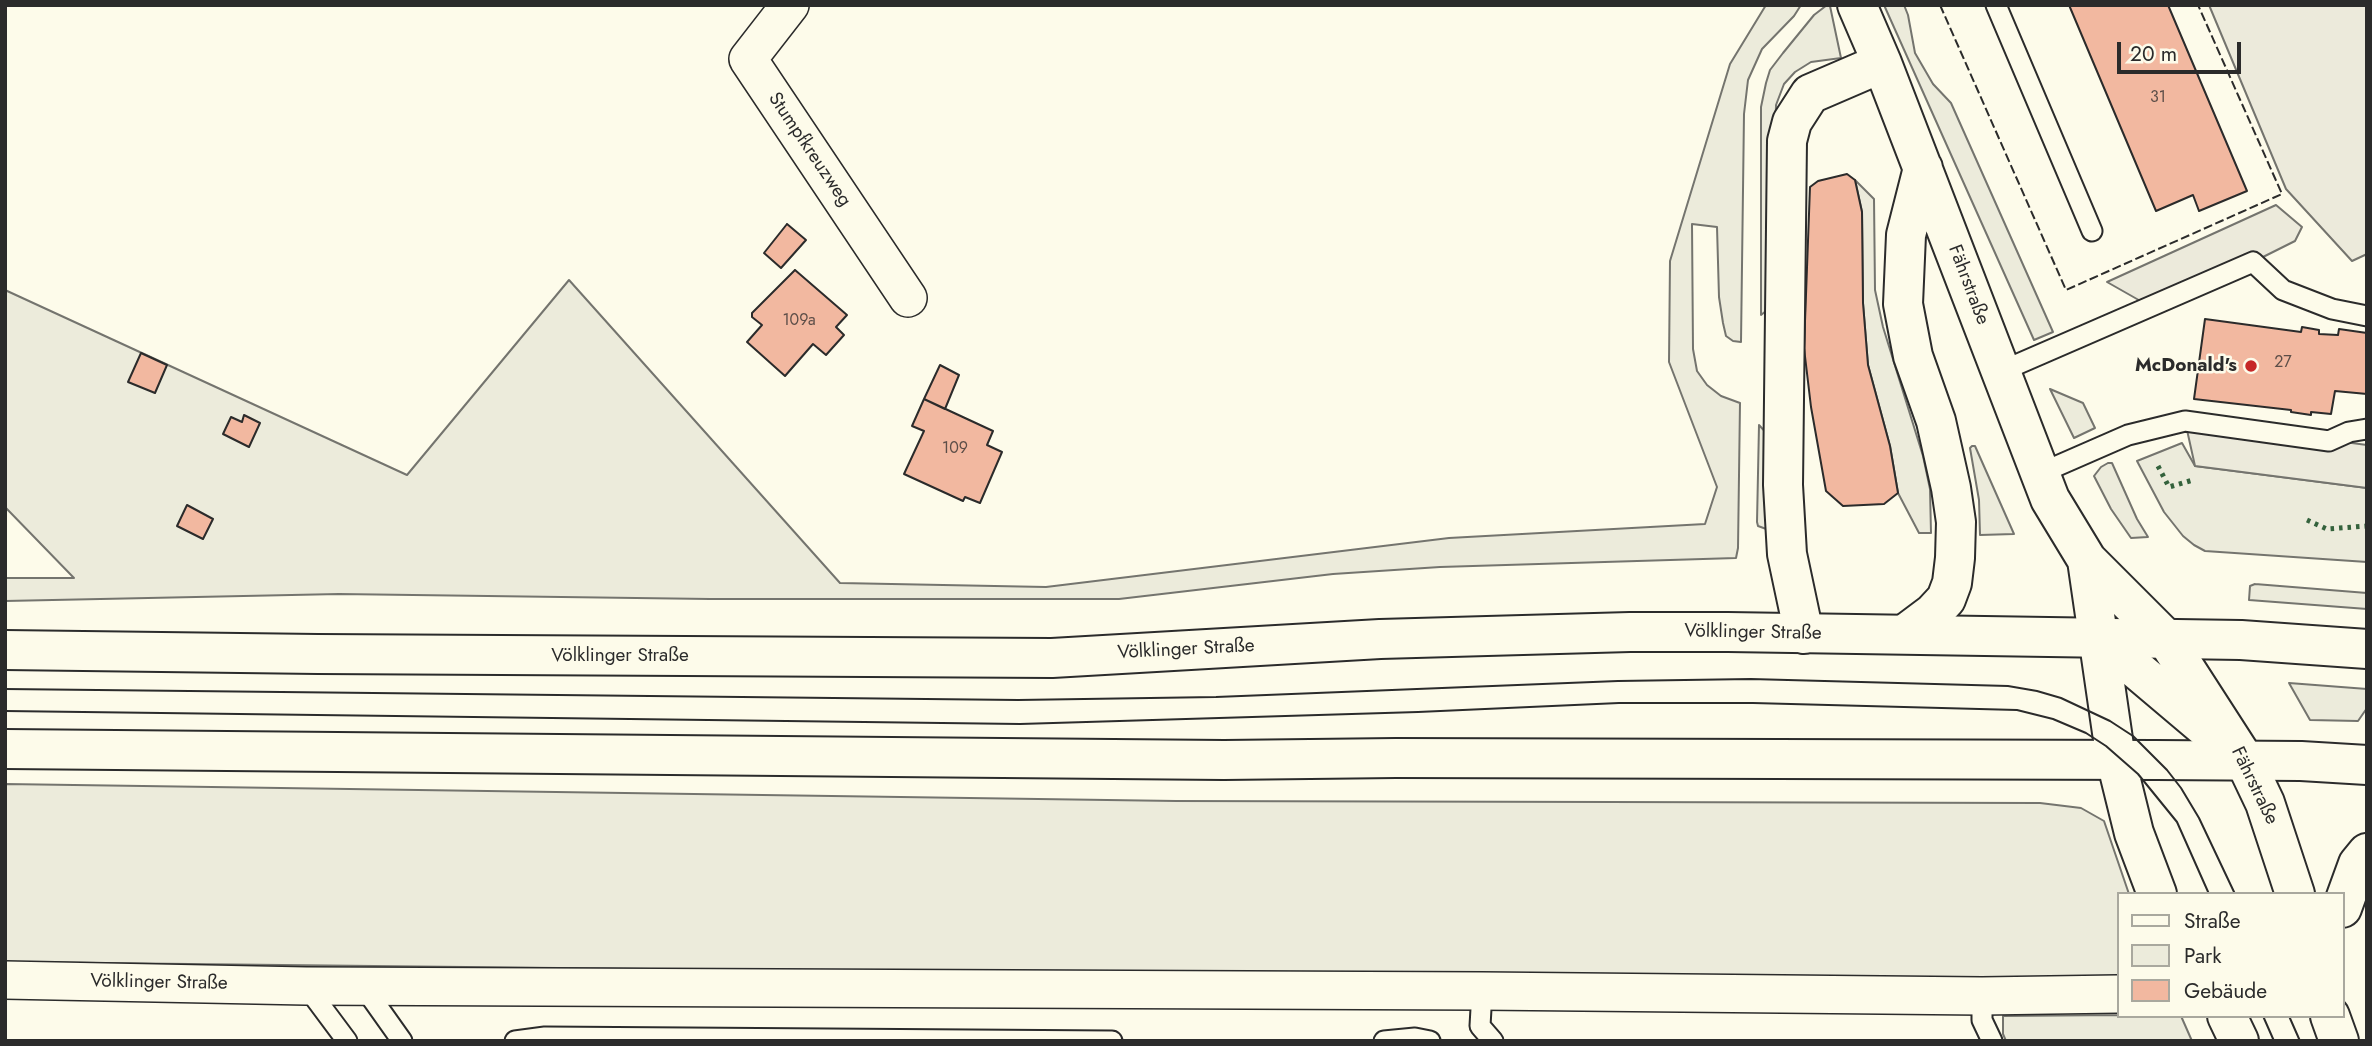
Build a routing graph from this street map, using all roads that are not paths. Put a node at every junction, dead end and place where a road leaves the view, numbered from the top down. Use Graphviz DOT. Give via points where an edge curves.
graph roads {
  1 [pos="790,5"];
  2 [pos="1857,5"];
  3 [pos="1996,5"];
  4 [pos="1882,63"];
  5 [pos="1923,168"];
  6 [pos="2092,230"];
  7 [pos="908,298"];
  8 [pos="2367,316"];
  9 [pos="2002,371"];
  10 [pos="2367,429"];
  11 [pos="2041,473"];
  12 [pos="2087,560"];
  13 [pos="1804,634"];
  14 [pos="1905,634"];
  15 [pos="2098,637"];
  16 [pos="2167,640"];
  17 [pos="2367,649"];
  18 [pos="5,650"];
  19 [pos="5,749"];
  20 [pos="2116,760"];
  21 [pos="2245,761"];
  22 [pos="2367,765"];
  23 [pos="2367,853"];
  24 [pos="2156,892"];
  25 [pos="2294,892"];
  26 [pos="2344,902"];
  27 [pos="5,980"];
  28 [pos="306,986"];
  29 [pos="363,986"];
  30 [pos="1482,991"];
  31 [pos="2116,994"];
  32 [pos="1982,996"];
  33 [pos="2228,1018"];
  34 [pos="2331,1018"];
  35 [pos="347,1041"];
  36 [pos="402,1041"];
  37 [pos="515,1041"];
  38 [pos="1112,1041"];
  39 [pos="1384,1041"];
  40 [pos="1430,1041"];
  41 [pos="1493,1041"];
  42 [pos="1992,1041"];
  43 [pos="2239,1041"];
  44 [pos="2339,1041"];
  1 -- 7 [label="street, Stumpfkreuzweg" via="748,59"];
  2 -- 4 [label="main road, Fährstraße"];
  3 -- 6 [label="lane"];
  4 -- 5 [label="main road, Fährstraße"];
  4 -- 13 [label="main road" via="1810,94 1792,122 1787,141 1783,485 1787,554"];
  5 -- 9 [label="main road, Fährstraße"];
  5 -- 14 [label="main road" via="1906,235 1903,304 1913,356 1936,421 1956,522 1952,583 1946,599"];
  8 -- 9 [label="lane" via="2332,310 2283,290 2253,262"];
  9 -- 11 [label="main road, Fährstraße"];
  10 -- 11 [label="lane" via="2329,441 2185,421 2128,435"];
  11 -- 12 [label="main road, Fährstraße"];
  12 -- 15 [label="main road, Fährstraße"];
  12 -- 16 [label="main road, Fährstraße"];
  13 -- 14 [label="main road, Völklinger Straße"];
  13 -- 18 [label="main road, Völklinger Straße" via="1630,632 1380,639 1052,658"];
  14 -- 15 [label="main road, Völklinger Straße"];
  15 -- 16 [label="main road, Völklinger Straße"];
  15 -- 20 [label="main road, Fährstraße"];
  15 -- 21 [label="main road"];
  16 -- 17 [label="main road, Völklinger Straße"];
  16 -- 21 [label="main road, Fährstraße"];
  19 -- 20 [label="main road" via="1224,760"];
  20 -- 21 [label="main road"];
  20 -- 24 [label="main road, Fährstraße" via="2134,833"];
  21 -- 22 [label="main road"];
  21 -- 25 [label="main road, Fährstraße" via="2265,803"];
  23 -- 26 [label="main road" via="2358,864"];
  27 -- 28 [label="street, Völklinger Straße"];
  28 -- 29 [label="street, Völklinger Straße"];
  28 -- 35 [label="lane"];
  29 -- 30 [label="street, Völklinger Straße"];
  29 -- 36 [label="lane"];
  30 -- 32 [label="street, Völklinger Straße"];
  30 -- 41 [label="lane" via="1480,1026"];
  31 -- 32 [label="street, Völklinger Straße"];
  32 -- 42 [label="lane" via="1982,1020"];
  33 -- 43 [label="main road"];
  34 -- 44 [label="main road"];
  37 -- 38 [label="lane" via="545,1037"];
  39 -- 40 [label="lane"];
}
